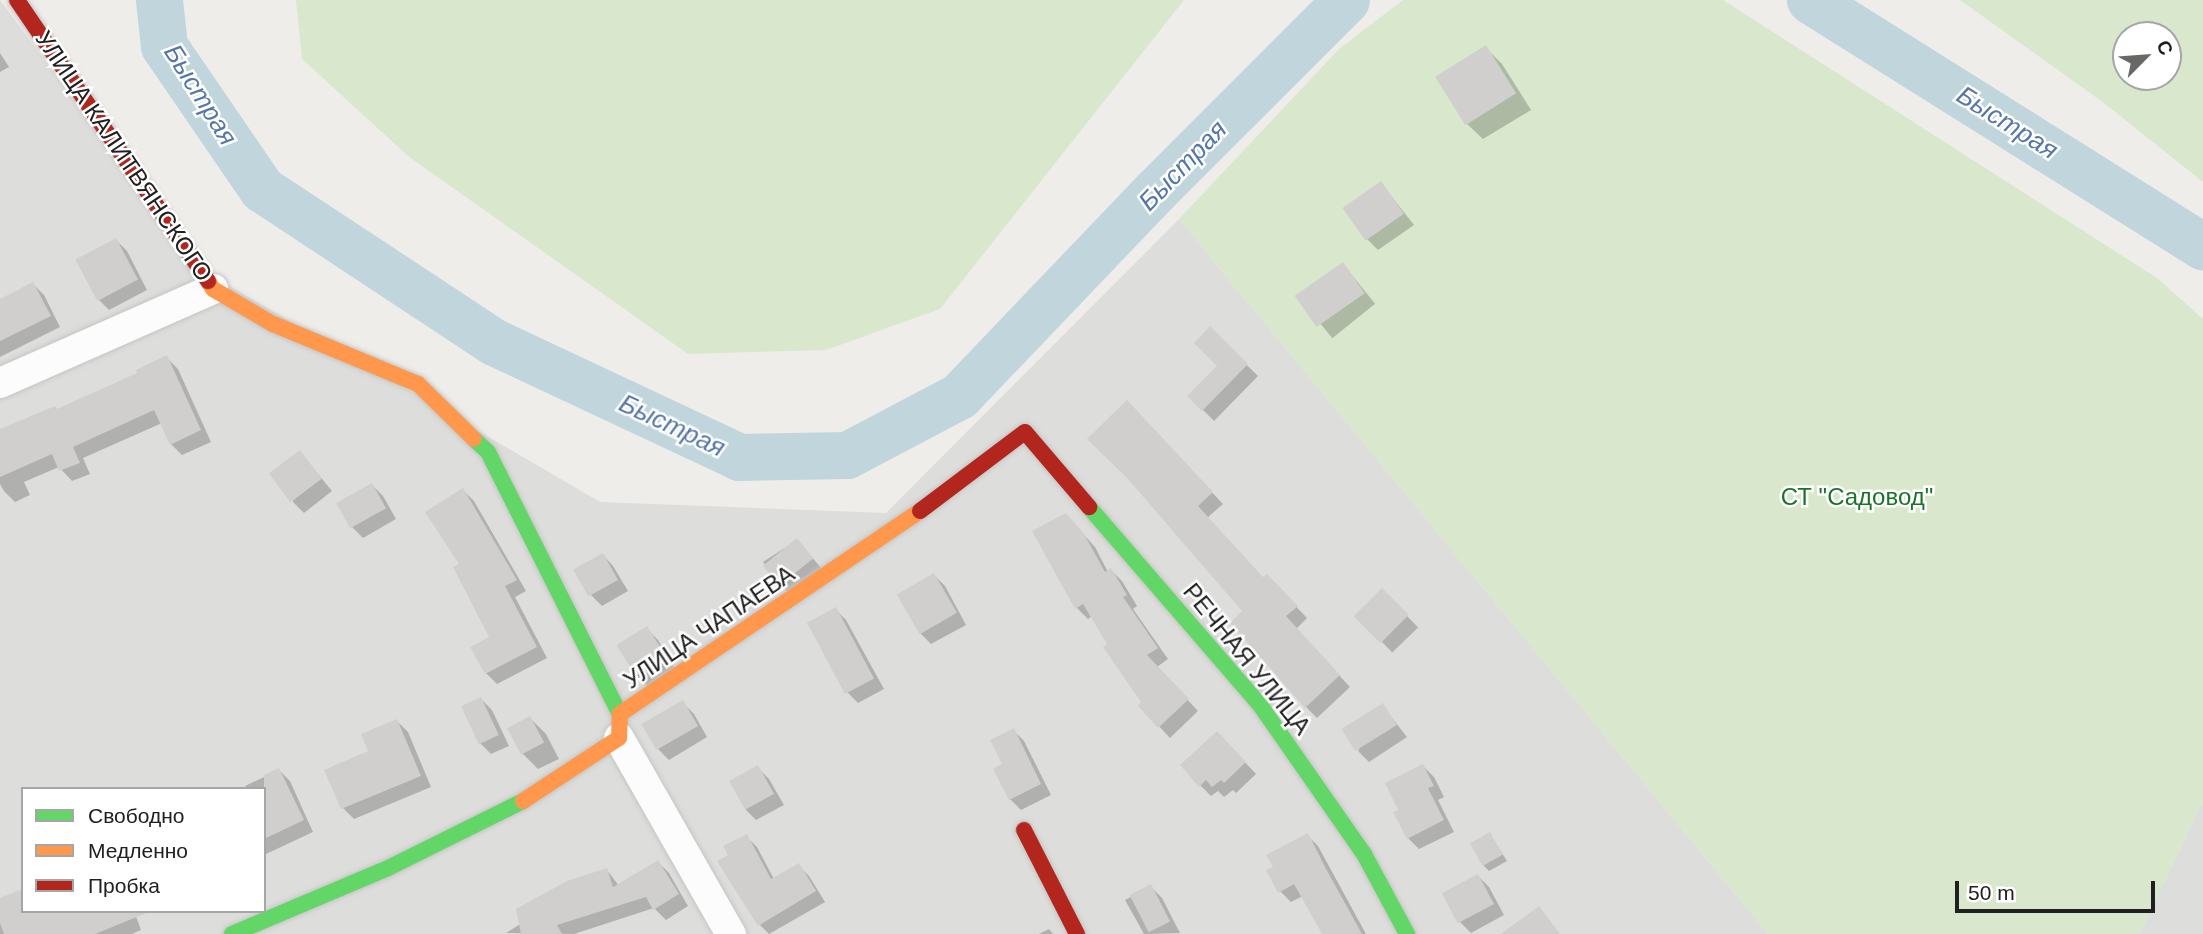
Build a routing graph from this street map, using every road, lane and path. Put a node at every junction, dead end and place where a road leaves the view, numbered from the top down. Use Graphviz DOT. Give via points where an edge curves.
graph roads {
  1 [pos="18,0"];
  2 [pos="214,289"];
  3 [pos="0,383"];
  4 [pos="1025,432"];
  5 [pos="619,726"];
  6 [pos="1024,830"];
  7 [pos="232,934"];
  8 [pos="731,934"];
  9 [pos="1077,934"];
  10 [pos="1407,934"];
  1 -- 2 [label="street, УЛИЦА КАЛИТВЯНСКОГО"];
  2 -- 3 [label="street"];
  2 -- 5 [label="street, УЛИЦА КАЛИТВЯНСКОГО" via="273,324 418,384 488,452"];
  4 -- 5 [label="street, УЛИЦА ЧАПАЕВА"];
  4 -- 10 [label="street, РЕЧНАЯ УЛИЦА" via="1260,705 1364,854"];
  5 -- 7 [label="street, УЛИЦА ЧАПАЕВА" via="524,801 388,868"];
  5 -- 8 [label="street, УЛИЦА КАЛИТВЯНСКОГО"];
  6 -- 9 [label="street"];
}
